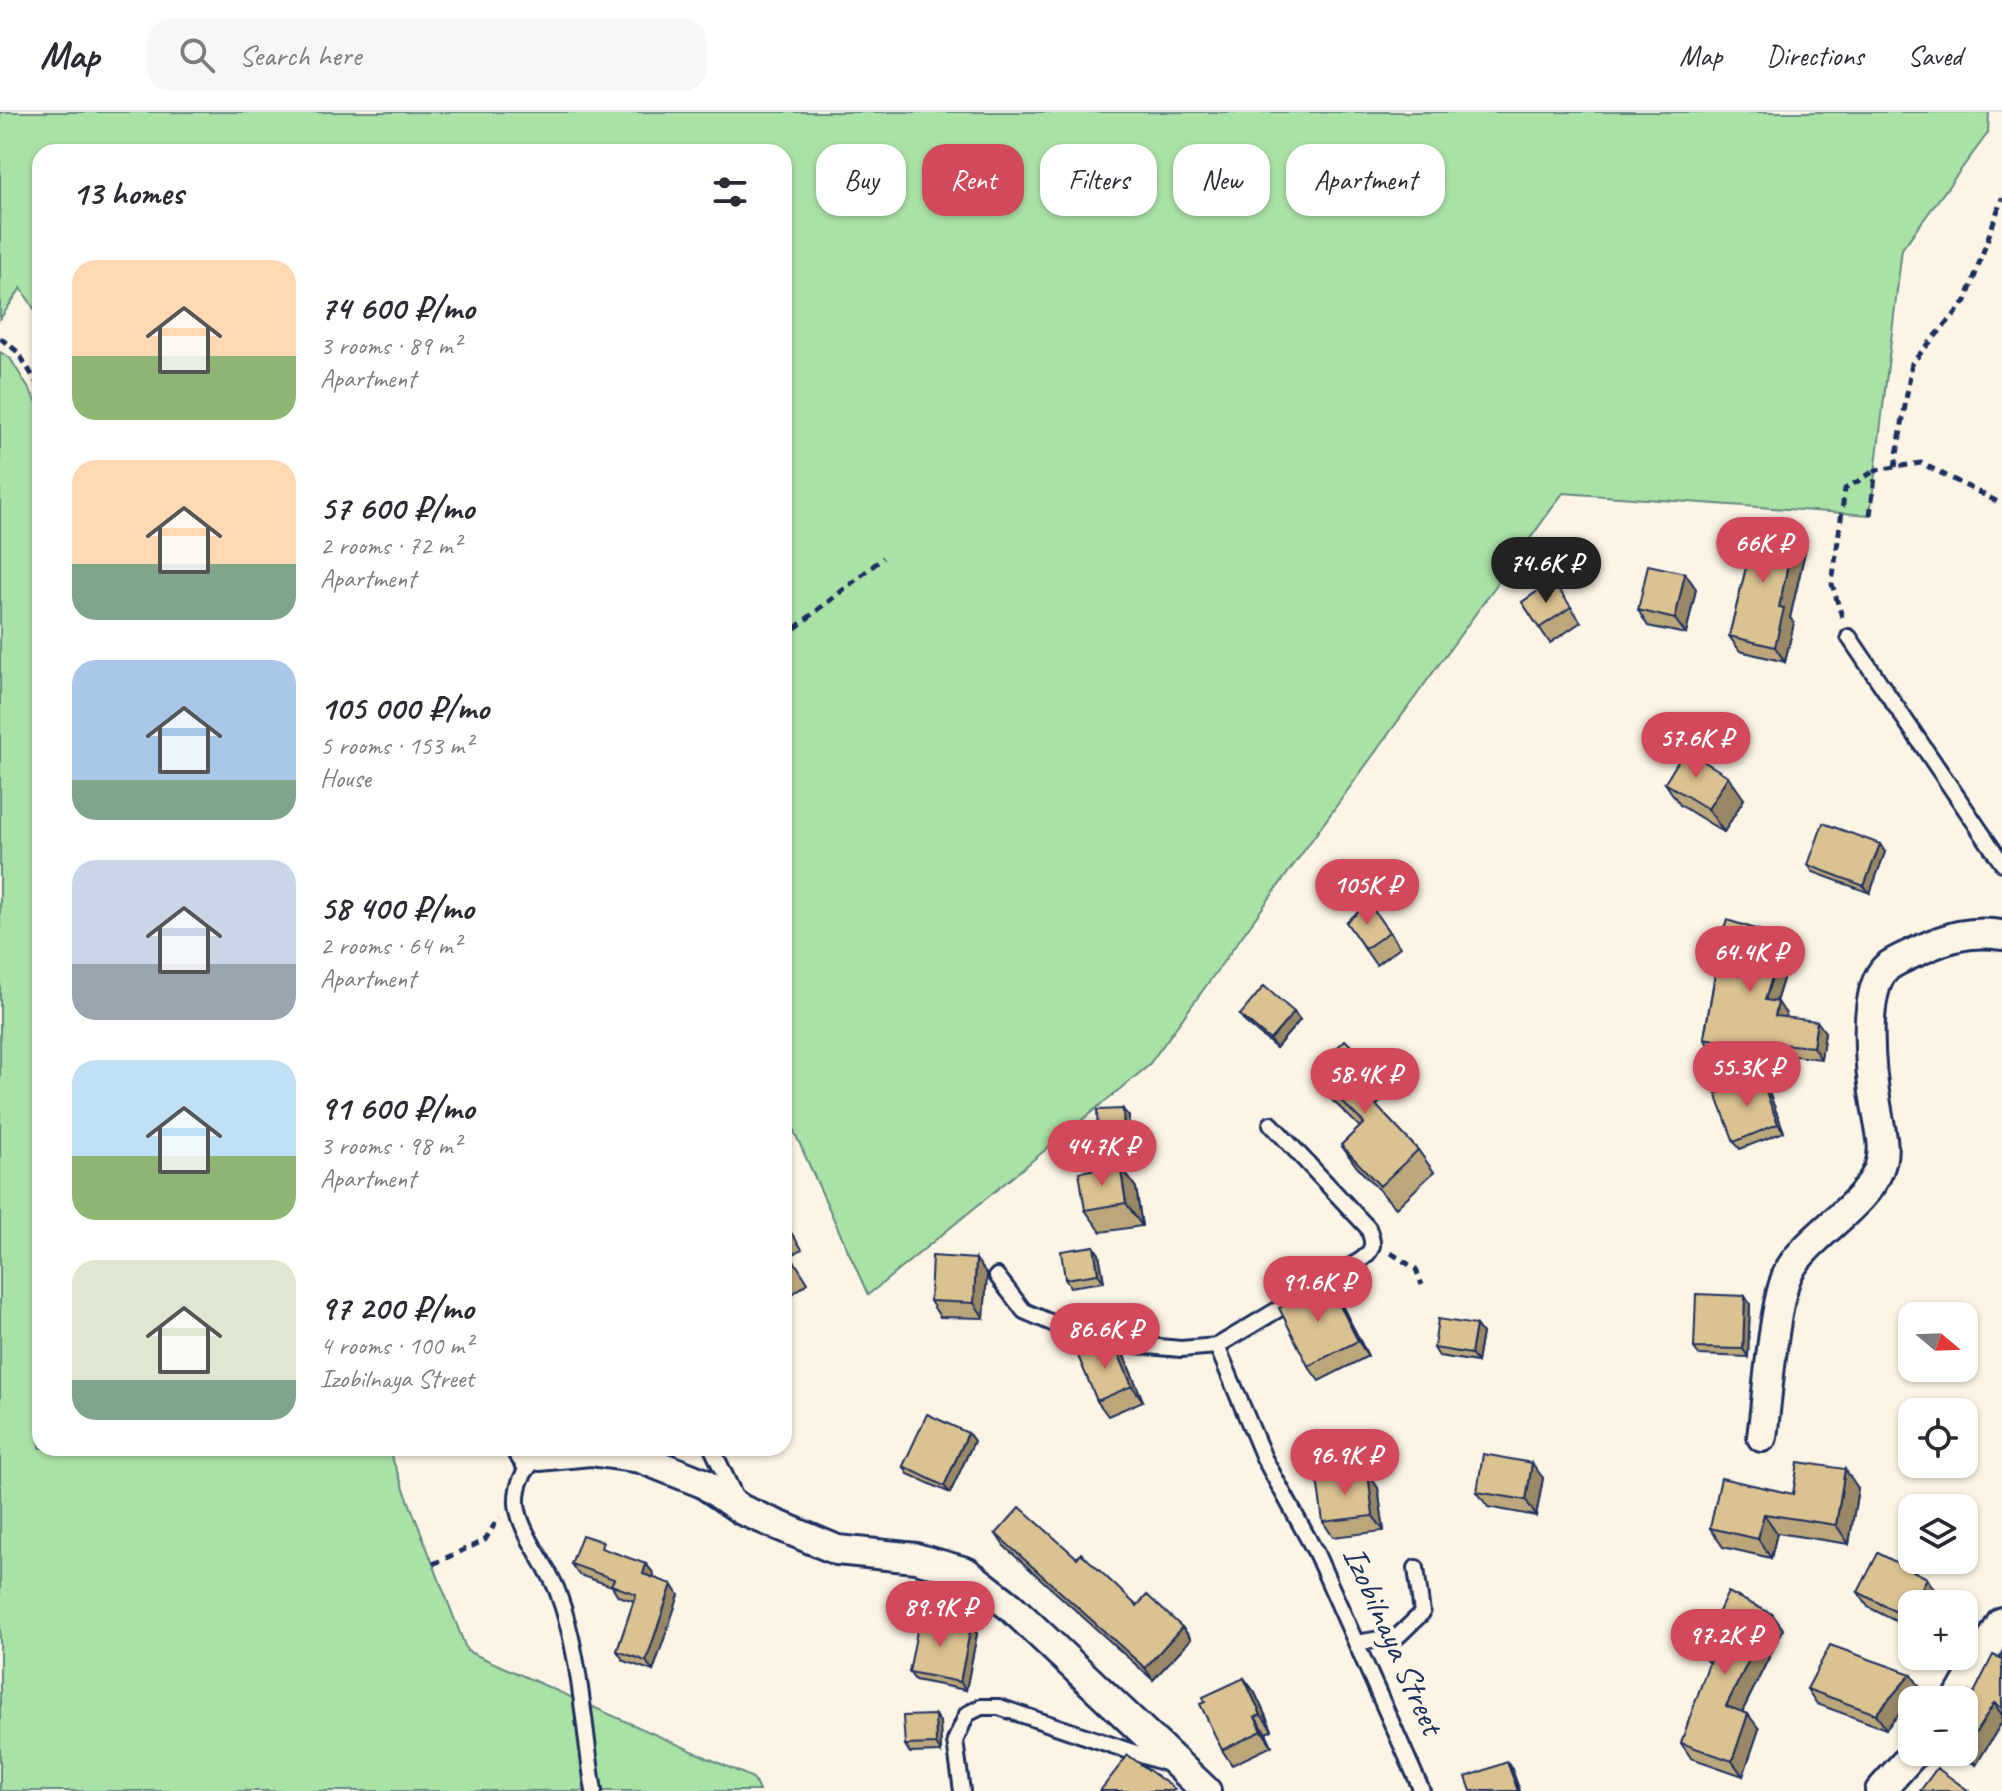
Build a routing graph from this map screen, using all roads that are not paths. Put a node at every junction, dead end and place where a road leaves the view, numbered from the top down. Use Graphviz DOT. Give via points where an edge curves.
graph roads {
  1 [pos="1849,637"];
  2 [pos="2002,863"];
  3 [pos="2002,935"];
  4 [pos="1271,1124"];
  5 [pos="997,1276"];
  6 [pos="1217,1346"];
  7 [pos="1762,1437"];
  8 [pos="523,1456"];
  9 [pos="564,1456"];
  10 [pos="626,1456"];
  11 [pos="716,1456"];
  12 [pos="532,1462"];
  13 [pos="742,1510"];
  14 [pos="1416,1568"];
  15 [pos="2002,1622"];
  16 [pos="1356,1643"];
  17 [pos="1965,1686"];
  18 [pos="1902,1766"];
  19 [pos="1184,1769"];
  20 [pos="594,1791"];
  21 [pos="962,1791"];
  22 [pos="1206,1791"];
  23 [pos="1422,1791"];
  24 [pos="1880,1791"];
  1 -- 2 [label="lane"];
  3 -- 7 [label="street" via="1966,933 1885,968 1871,1009 1871,1063 1883,1155 1874,1179 1800,1255 1783,1283"];
  4 -- 6 [label="lane" via="1351,1208 1374,1242 1361,1260"];
  5 -- 6 [label="lane" via="1024,1311 1073,1332 1136,1345"];
  6 -- 16 [label="lane, Izobilnaya Street" via="1264,1458 1316,1553"];
  8 -- 12 [label="lane"];
  9 -- 12 [label="street"];
  10 -- 13 [label="street" via="703,1483"];
  11 -- 13 [label="lane"];
  12 -- 20 [label="lane" via="518,1485 517,1506 559,1593"];
  13 -- 19 [label="street" via="837,1550 916,1558 966,1572 1011,1607"];
  14 -- 16 [label="lane" via="1422,1613 1398,1636"];
  15 -- 17 [label="street"];
  16 -- 23 [label="lane, Izobilnaya Street"];
  18 -- 24 [label="street"];
  19 -- 21 [label="lane" via="1026,1714 981,1707 967,1714 955,1741"];
  19 -- 22 [label="street"];
}
